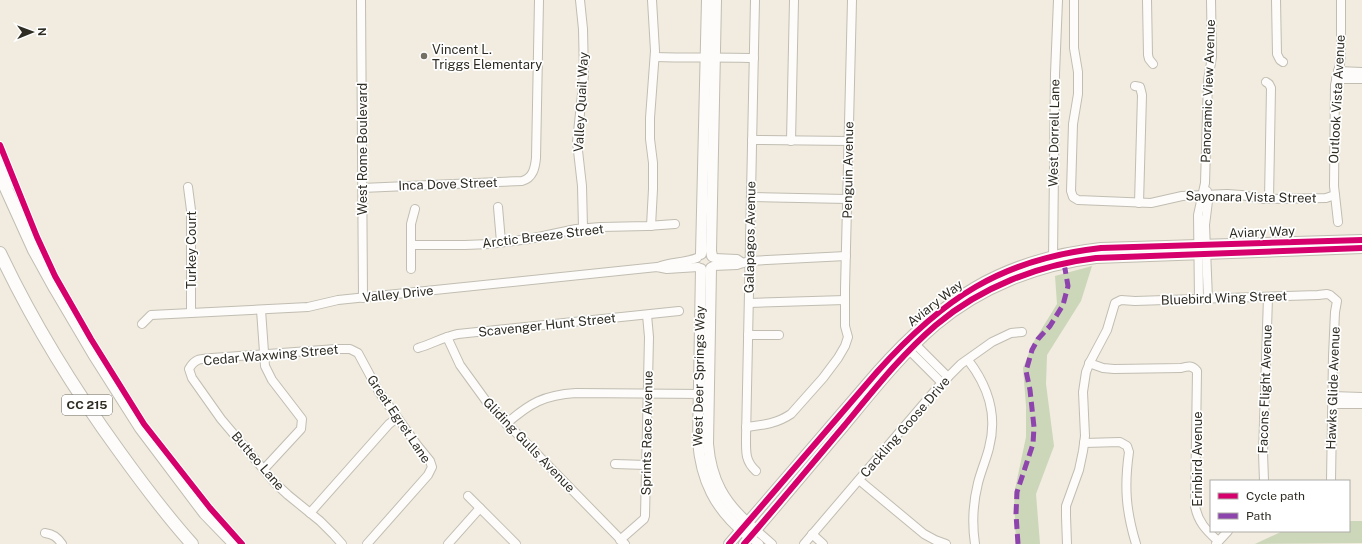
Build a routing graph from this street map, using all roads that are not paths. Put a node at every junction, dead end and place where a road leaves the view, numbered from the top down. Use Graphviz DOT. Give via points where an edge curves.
graph roads {
  1 [pos="362,0"];
  2 [pos="539,0"];
  3 [pos="580,0"];
  4 [pos="652,0"];
  5 [pos="707,0"];
  6 [pos="716,0"];
  7 [pos="756,0"];
  8 [pos="794,0"];
  9 [pos="852,0"];
  10 [pos="1058,0"];
  11 [pos="1074,0"];
  12 [pos="1147,0"];
  13 [pos="1211,0"];
  14 [pos="1276,0"];
  15 [pos="1341,0"];
  16 [pos="655,57"];
  17 [pos="710,57"];
  18 [pos="754,58"];
  19 [pos="1283,62"];
  20 [pos="1153,64"];
  21 [pos="1362,72"];
  22 [pos="1337,75"];
  23 [pos="1362,79"];
  24 [pos="1266,82"];
  25 [pos="1135,86"];
  26 [pos="752,140"];
  27 [pos="791,141"];
  28 [pos="849,142"];
  29 [pos="0,157"];
  30 [pos="0,176"];
  31 [pos="188,187"];
  32 [pos="362,188"];
  33 [pos="1205,195"];
  34 [pos="1335,195"];
  35 [pos="751,198"];
  36 [pos="847,199"];
  37 [pos="1269,199"];
  38 [pos="1139,203"];
  39 [pos="498,207"];
  40 [pos="415,209"];
  41 [pos="1338,222"];
  42 [pos="675,224"];
  43 [pos="651,226"];
  44 [pos="582,228"];
  45 [pos="1362,240"];
  46 [pos="501,242"];
  47 [pos="411,245"];
  48 [pos="1362,248"];
  49 [pos="1202,249"];
  50 [pos="34,250"];
  51 [pos="0,253"];
  52 [pos="846,256"];
  53 [pos="1053,261"];
  54 [pos="699,262"];
  55 [pos="713,262"];
  56 [pos="746,262"];
  57 [pos="411,269"];
  58 [pos="1268,296"];
  59 [pos="1333,296"];
  60 [pos="363,298"];
  61 [pos="1199,299"];
  62 [pos="1208,299"];
  63 [pos="845,300"];
  64 [pos="748,303"];
  65 [pos="261,310"];
  66 [pos="679,311"];
  67 [pos="191,313"];
  68 [pos="647,315"];
  69 [pos="142,324"];
  70 [pos="1022,332"];
  71 [pos="748,335"];
  72 [pos="779,335"];
  73 [pos="447,336"];
  74 [pos="909,344"];
  75 [pos="418,348"];
  76 [pos="354,350"];
  77 [pos="264,355"];
  78 [pos="968,360"];
  79 [pos="1089,364"];
  80 [pos="190,367"];
  81 [pos="945,380"];
  82 [pos="647,394"];
  83 [pos="704,394"];
  84 [pos="1362,397"];
  85 [pos="1332,400"];
  86 [pos="1362,404"];
  87 [pos="397,418"];
  88 [pos="506,424"];
  89 [pos="746,427"];
  90 [pos="1084,443"];
  91 [pos="615,464"];
  92 [pos="646,465"];
  93 [pos="264,469"];
  94 [pos="756,471"];
  95 [pos="859,480"];
  96 [pos="1264,480"];
  97 [pos="1331,480"];
  98 [pos="468,496"];
  99 [pos="480,508"];
  100 [pos="310,513"];
  101 [pos="744,526"];
  102 [pos="1227,532"];
  103 [pos="45,533"];
  104 [pos="812,534"];
  105 [pos="750,537"];
  106 [pos="622,542"];
  107 [pos="1217,543"];
  108 [pos="62,544"];
  109 [pos="192,544"];
  110 [pos="235,544"];
  111 [pos="342,544"];
  112 [pos="367,544"];
  113 [pos="448,544"];
  114 [pos="516,544"];
  115 [pos="729,544"];
  116 [pos="759,544"];
  117 [pos="772,544"];
  118 [pos="804,544"];
  119 [pos="823,544"];
  120 [pos="946,544"];
  121 [pos="975,544"];
  122 [pos="1067,544"];
  123 [pos="1136,544"];
  1 -- 32 [label="street, West Rome Boulevard"];
  2 -- 32 [label="street, Inca Dove Street" via="536,158 532,175 522,181"];
  3 -- 44 [label="street, Valley Quail Way" via="584,75 577,142 582,186"];
  4 -- 16 [label="street"];
  5 -- 17 [label="main road, West Deer Springs Way"];
  6 -- 17 [label="main road, West Deer Springs Way"];
  7 -- 18 [label="street, Galapagos Avenue"];
  8 -- 27 [label="street"];
  9 -- 28 [label="street, Penguin Avenue"];
  10 -- 53 [label="street, West Dorrell Lane"];
  11 -- 38 [label="street, Sayonara Vista Street" via="1074,48 1078,94 1073,124 1071,191 1073,197 1078,200"];
  12 -- 20 [label="street" via="1148,51"];
  13 -- 33 [label="street, Panoramic View Avenue" via="1212,57 1208,80"];
  14 -- 19 [label="street" via="1277,54"];
  15 -- 22 [label="street, Outlook Vista Avenue" via="1341,52"];
  16 -- 17 [label="street"];
  16 -- 43 [label="street" via="650,118 653,163"];
  17 -- 18 [label="street"];
  17 -- 54 [label="main road, West Deer Springs Way"];
  17 -- 55 [label="main road, West Deer Springs Way"];
  18 -- 26 [label="street, Galapagos Avenue"];
  21 -- 22 [label="street"];
  22 -- 23 [label="street"];
  22 -- 34 [label="street, Outlook Vista Avenue"];
  24 -- 37 [label="street" via="1271,88"];
  25 -- 38 [label="street" via="1140,88 1142,95"];
  26 -- 27 [label="street"];
  26 -- 35 [label="street, Galapagos Avenue"];
  27 -- 28 [label="street"];
  28 -- 36 [label="street, Penguin Avenue"];
  29 -- 50 [label="highway"];
  30 -- 50 [label="highway, CC 215"];
  31 -- 67 [label="street, Turkey Court" via="191,210"];
  32 -- 60 [label="street, West Rome Boulevard"];
  33 -- 37 [label="street, Sayonara Vista Street" via="1241,195"];
  33 -- 38 [label="street, Sayonara Vista Street"];
  33 -- 49 [label="street, Panoramic View Avenue"];
  34 -- 37 [label="street, Sayonara Vista Street" via="1326,198"];
  34 -- 41 [label="street, Outlook Vista Avenue"];
  35 -- 36 [label="street"];
  35 -- 56 [label="street, Galapagos Avenue"];
  36 -- 52 [label="street, Penguin Avenue"];
  39 -- 46 [label="street"];
  40 -- 47 [label="street" via="411,224"];
  42 -- 43 [label="street, Arctic Breeze Street"];
  43 -- 44 [label="street, Arctic Breeze Street"];
  44 -- 46 [label="street, Arctic Breeze Street"];
  45 -- 49 [label="main road, Aviary Way"];
  46 -- 47 [label="street, Arctic Breeze Street"];
  47 -- 57 [label="street"];
  48 -- 49 [label="main road, Aviary Way"];
  49 -- 53 [label="main road, Aviary Way"];
  49 -- 61 [label="street"];
  49 -- 62 [label="street"];
  50 -- 110 [label="highway, CC 215" via="94,354 141,428 205,513"];
  51 -- 109 [label="highway, CC 215" via="38,326 75,387 157,503"];
  52 -- 56 [label="street"];
  52 -- 63 [label="street, Penguin Avenue"];
  53 -- 74 [label="main road, Aviary Way" via="982,294"];
  54 -- 55 [label="main road" via="706,271"];
  54 -- 55 [label="main road" via="707,253"];
  54 -- 60 [label="street, Valley Drive" via="667,263 657,267"];
  54 -- 83 [label="main road, West Deer Springs Way"];
  55 -- 56 [label="street" via="737,265"];
  55 -- 83 [label="main road, West Deer Springs Way"];
  56 -- 64 [label="street, Galapagos Avenue"];
  58 -- 59 [label="street, Bluebird Wing Street"];
  58 -- 62 [label="street, Bluebird Wing Street"];
  58 -- 96 [label="street, Facons Flight Avenue"];
  59 -- 85 [label="street, Hawks Glide Avenue" via="1337,303"];
  60 -- 65 [label="street, Valley Drive" via="338,300 308,307"];
  61 -- 62 [label="street, Bluebird Wing Street"];
  61 -- 79 [label="street, Bluebird Wing Street" via="1121,300 1115,303 1107,330"];
  63 -- 64 [label="street"];
  63 -- 89 [label="street, Penguin Avenue" via="847,341 832,367 784,419 768,425"];
  64 -- 71 [label="street, Galapagos Avenue"];
  65 -- 67 [label="street, Valley Drive"];
  65 -- 77 [label="street"];
  66 -- 68 [label="street, Scavenger Hunt Street"];
  67 -- 69 [label="street, Valley Drive" via="151,315"];
  68 -- 73 [label="street, Scavenger Hunt Street"];
  68 -- 82 [label="street, Sprints Race Avenue"];
  70 -- 78 [label="street, Cackling Goose Drive" via="1004,336"];
  71 -- 72 [label="street"];
  71 -- 89 [label="street, Galapagos Avenue"];
  73 -- 75 [label="street, Scavenger Hunt Street"];
  73 -- 88 [label="street, Gliding Gulls Avenue" via="460,365 472,383"];
  74 -- 81 [label="street"];
  74 -- 101 [label="main road, Aviary Way"];
  74 -- 105 [label="main road, Aviary Way" via="891,370"];
  76 -- 77 [label="street, Cedar Waxwing Street"];
  76 -- 87 [label="street, Great Egret Lane"];
  77 -- 80 [label="street, Cedar Waxwing Street" via="202,359 192,363"];
  77 -- 93 [label="street" via="265,366 278,389 302,419 301,429"];
  78 -- 81 [label="street, Cackling Goose Drive"];
  78 -- 121 [label="street" via="988,392 992,424 991,442 974,501"];
  79 -- 90 [label="street" via="1083,392"];
  79 -- 107 [label="street, Erinbird Avenue" via="1114,369 1188,366 1196,369 1197,514 1201,524"];
  80 -- 93 [label="street, Butteo Lane" via="192,378 209,403"];
  81 -- 95 [label="street, Cackling Goose Drive"];
  82 -- 83 [label="street"];
  82 -- 88 [label="street" via="558,394 530,405"];
  82 -- 92 [label="street, Sprints Race Avenue"];
  83 -- 101 [label="main road, West Deer Springs Way" via="709,459 713,474 726,500"];
  84 -- 85 [label="street"];
  85 -- 86 [label="street"];
  85 -- 97 [label="street, Hawks Glide Avenue"];
  87 -- 100 [label="street"];
  87 -- 112 [label="street, Great Egret Lane" via="432,467 428,475"];
  88 -- 106 [label="street, Gliding Gulls Avenue"];
  89 -- 94 [label="street, Galapagos Avenue" via="748,461"];
  90 -- 122 [label="street" via="1066,506"];
  90 -- 123 [label="street" via="1120,442 1128,446 1126,501"];
  91 -- 92 [label="street"];
  92 -- 106 [label="street, Sprints Race Avenue" via="645,516"];
  93 -- 100 [label="street, Butteo Lane" via="282,490"];
  95 -- 104 [label="street, Cackling Goose Drive"];
  95 -- 120 [label="street" via="924,534"];
  98 -- 99 [label="street"];
  99 -- 113 [label="street"];
  99 -- 114 [label="street"];
  100 -- 111 [label="street, Butteo Lane"];
  101 -- 105 [label="main road, West Deer Springs Way"];
  101 -- 115 [label="main road, Aviary Way"];
  102 -- 107 [label="street"];
  103 -- 108 [label="street" via="52,534"];
  104 -- 118 [label="street, Cackling Goose Drive"];
  104 -- 119 [label="street"];
  105 -- 116 [label="street"];
  105 -- 117 [label="street"];
}
